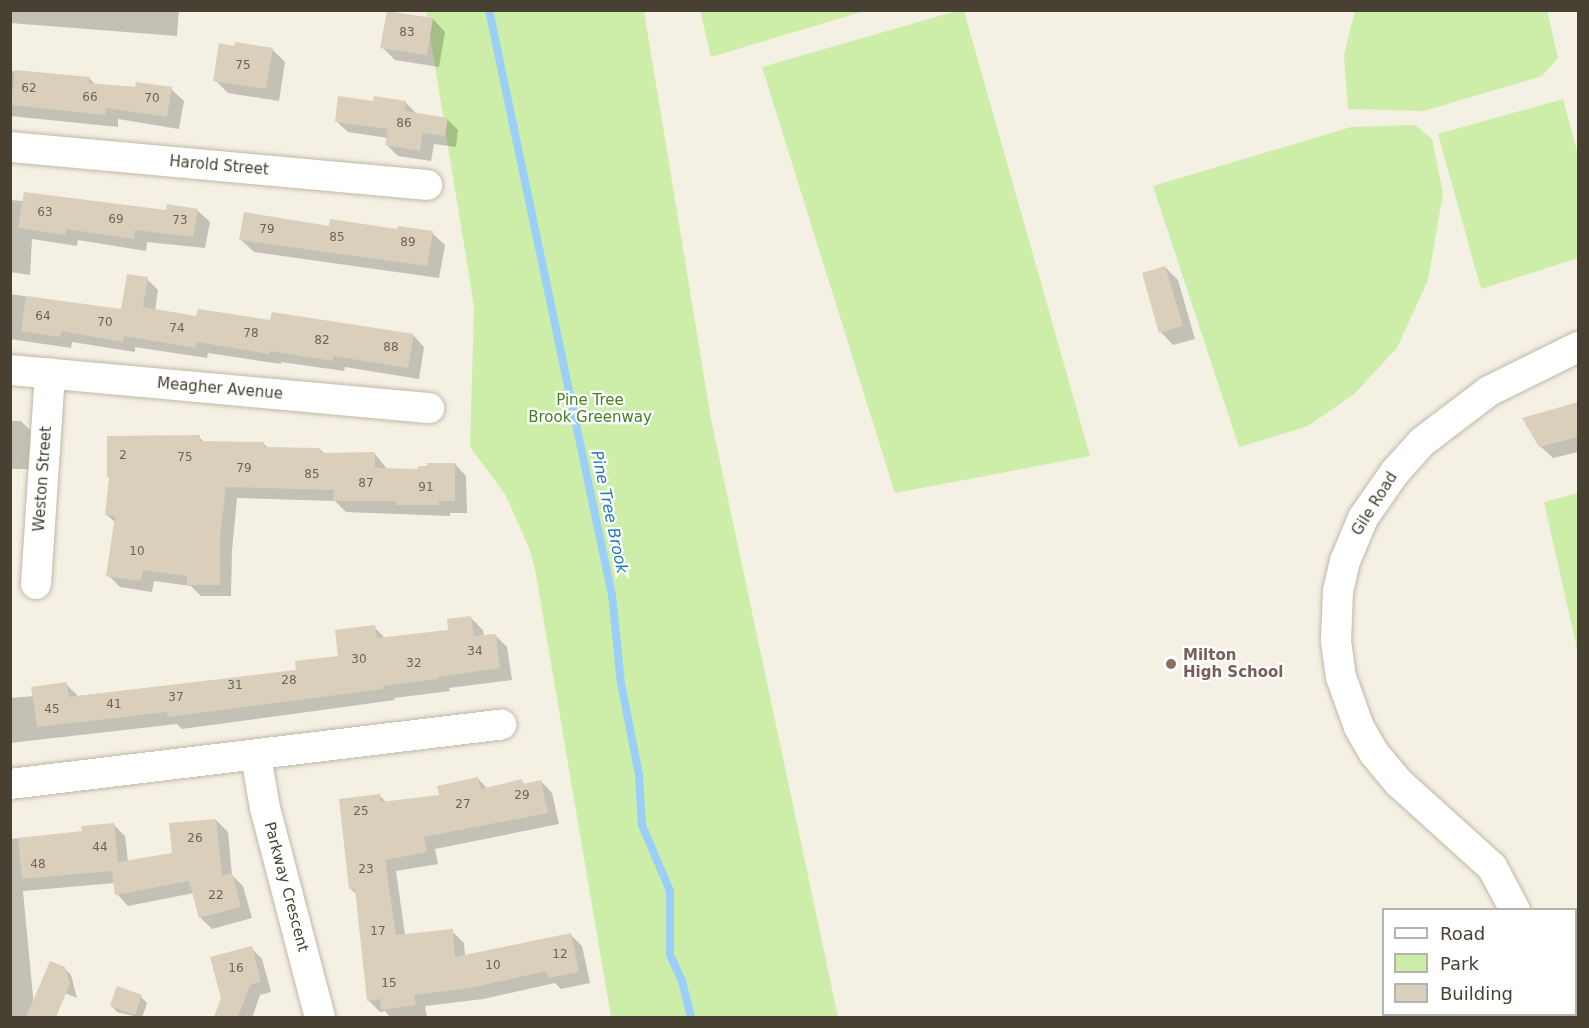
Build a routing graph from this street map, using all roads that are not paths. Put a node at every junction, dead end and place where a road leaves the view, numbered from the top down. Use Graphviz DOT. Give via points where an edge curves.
graph roads {
  1 [pos="10,147"];
  2 [pos="427,185"];
  3 [pos="1578,347"];
  4 [pos="10,370"];
  5 [pos="50,373"];
  6 [pos="429,408"];
  7 [pos="36,584"];
  8 [pos="501,725"];
  9 [pos="256,756"];
  10 [pos="10,784"];
  11 [pos="1514,908"];
  12 [pos="320,1017"];
  1 -- 2 [label="street, Harold Street"];
  3 -- 11 [label="street, Gile Road" via="1489,391 1422,442 1395,472 1364,518 1345,561 1338,591 1336,641 1341,677 1359,727 1398,783 1492,867"];
  4 -- 5 [label="street, Meagher Avenue"];
  5 -- 6 [label="street, Meagher Avenue"];
  5 -- 7 [label="street, Weston Street"];
  8 -- 9 [label="street"];
  9 -- 10 [label="street"];
  9 -- 12 [label="street, Parkway Crescent" via="265,808"];
}
